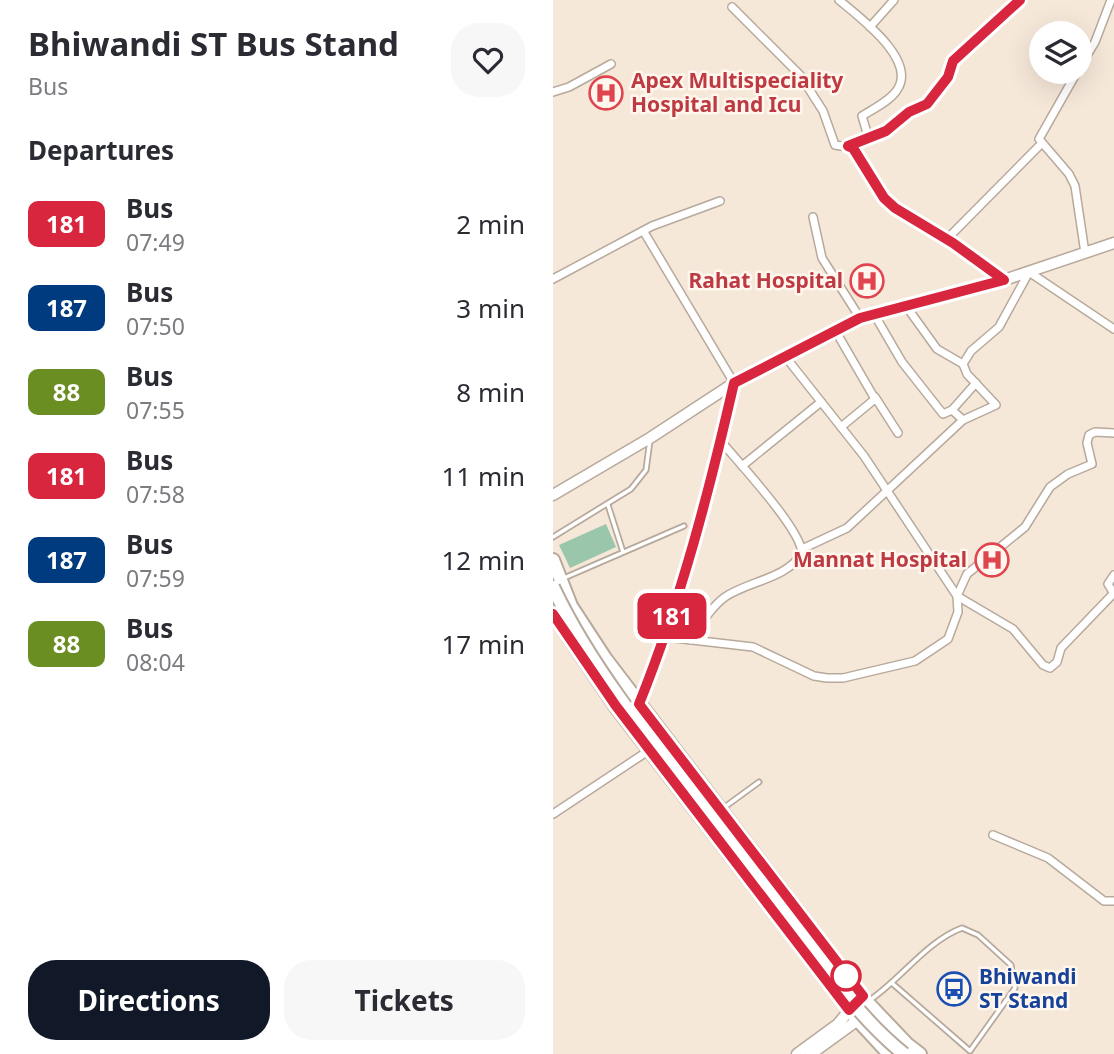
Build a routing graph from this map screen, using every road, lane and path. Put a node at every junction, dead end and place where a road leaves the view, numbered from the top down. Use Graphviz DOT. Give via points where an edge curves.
graph roads {
  1 [pos="839,0"];
  2 [pos="894,0"];
  3 [pos="1020,0"];
  4 [pos="1111,0"];
  5 [pos="732,7"];
  6 [pos="870,27"];
  7 [pos="1092,47"];
  8 [pos="611,64"];
  9 [pos="1070,84"];
  10 [pos="553,92"];
  11 [pos="869,136"];
  12 [pos="1041,144"];
  13 [pos="848,146"];
  14 [pos="720,201"];
  15 [pos="814,217"];
  16 [pos="645,232"];
  17 [pos="947,239"];
  18 [pos="1114,243"];
  19 [pos="1085,253"];
  20 [pos="1029,272"];
  21 [pos="553,279"];
  22 [pos="1004,280"];
  23 [pos="906,306"];
  24 [pos="874,314"];
  25 [pos="860,318"];
  26 [pos="1114,329"];
  27 [pos="835,330"];
  28 [pos="783,355"];
  29 [pos="963,364"];
  30 [pos="734,383"];
  31 [pos="976,383"];
  32 [pos="875,396"];
  33 [pos="821,402"];
  34 [pos="953,410"];
  35 [pos="963,420"];
  36 [pos="841,427"];
  37 [pos="898,433"];
  38 [pos="1114,433"];
  39 [pos="650,438"];
  40 [pos="720,440"];
  41 [pos="742,467"];
  42 [pos="555,490"];
  43 [pos="889,491"];
  44 [pos="608,505"];
  45 [pos="684,526"];
  46 [pos="553,537"];
  47 [pos="802,549"];
  48 [pos="623,552"];
  49 [pos="553,560"];
  50 [pos="1114,575"];
  51 [pos="557,583"];
  52 [pos="1114,594"];
  53 [pos="957,596"];
  54 [pos="553,614"];
  55 [pos="666,637"];
  56 [pos="690,640"];
  57 [pos="639,704"];
  58 [pos="631,725"];
  59 [pos="666,739"];
  60 [pos="650,750"];
  61 [pos="758,782"];
  62 [pos="721,810"];
  63 [pos="553,814"];
  64 [pos="993,835"];
  65 [pos="1114,901"];
  66 [pos="893,984"];
  67 [pos="867,1002"];
  68 [pos="849,1010"];
  69 [pos="858,1021"];
  70 [pos="797,1054"];
  71 [pos="811,1054"];
  72 [pos="889,1054"];
  73 [pos="904,1054"];
  74 [pos="920,1054"];
  1 -- 6 [label="street"];
  2 -- 6 [label="street"];
  3 -- 11 [label="street" via="953,61 948,77 927,104 886,131"];
  4 -- 7 [label="street"];
  5 -- 13 [label="street" via="800,75 823,111 835,145"];
  6 -- 11 [label="street" via="899,62 902,78 897,90 862,116"];
  8 -- 10 [label="street"];
  9 -- 12 [label="street" via="1040,134"];
  11 -- 13 [label="street"];
  12 -- 17 [label="street"];
  12 -- 19 [label="street" via="1061,163 1075,186"];
  13 -- 17 [label="street" via="884,198"];
  14 -- 16 [label="street"];
  15 -- 25 [label="street" via="822,258"];
  16 -- 21 [label="street"];
  16 -- 30 [label="street"];
  17 -- 22 [label="street"];
  18 -- 19 [label="street"];
  19 -- 20 [label="street"];
  20 -- 22 [label="street"];
  20 -- 26 [label="street"];
  20 -- 29 [label="street" via="999,327"];
  22 -- 23 [label="street"];
  23 -- 24 [label="street"];
  23 -- 29 [label="street" via="937,349"];
  24 -- 25 [label="street"];
  24 -- 34 [label="street" via="902,362 943,414"];
  25 -- 27 [label="street"];
  27 -- 28 [label="street"];
  27 -- 32 [label="street"];
  28 -- 30 [label="street"];
  28 -- 33 [label="street"];
  29 -- 31 [label="street"];
  30 -- 39 [label="street"];
  30 -- 40 [label="street"];
  31 -- 34 [label="street"];
  31 -- 35 [label="street" via="996,405"];
  32 -- 36 [label="street"];
  32 -- 37 [label="street"];
  33 -- 36 [label="street"];
  33 -- 41 [label="street"];
  34 -- 35 [label="street"];
  35 -- 43 [label="street"];
  36 -- 43 [label="street"];
  38 -- 53 [label="street" via="1089,435 1093,464 1050,487 1025,527 967,574"];
  39 -- 42 [label="street"];
  39 -- 44 [label="lane" via="646,470 631,489"];
  40 -- 41 [label="street"];
  40 -- 55 [label="street"];
  41 -- 47 [label="street"];
  43 -- 47 [label="street" via="847,528"];
  43 -- 53 [label="street"];
  44 -- 46 [label="lane"];
  44 -- 48 [label="lane"];
  45 -- 48 [label="lane"];
  47 -- 56 [label="street" via="798,560 722,600"];
  48 -- 51 [label="lane"];
  49 -- 51 [label="highway"];
  50 -- 52 [label="street" via="1108,584"];
  51 -- 57 [label="highway"];
  51 -- 73 [label="highway, bridge" via="590,652 647,733 842,987"];
  52 -- 53 [label="street" via="1061,648 1050,668 1038,661 1013,629"];
  53 -- 56 [label="street" via="955,626 938,649 915,661 843,678 814,676 753,647"];
  54 -- 58 [label="highway"];
  55 -- 56 [label="street"];
  55 -- 57 [label="street"];
  57 -- 58 [label="street"];
  57 -- 59 [label="highway"];
  58 -- 60 [label="highway"];
  59 -- 60 [label="street"];
  59 -- 62 [label="highway"];
  60 -- 63 [label="street"];
  60 -- 68 [label="highway"];
  61 -- 62 [label="lane"];
  62 -- 67 [label="highway"];
  64 -- 65 [label="street" via="1039,853 1104,901"];
  66 -- 66 [label="lane" via="946,934 961,928 978,934 1011,965 1015,988 970,1051"];
  66 -- 67 [label="lane"];
  67 -- 68 [label="street"];
  67 -- 69 [label="street"];
  67 -- 74 [label="highway"];
  68 -- 69 [label="highway"];
  68 -- 70 [label="street" via="838,1024"];
  69 -- 71 [label="street"];
  69 -- 72 [label="highway"];
}
